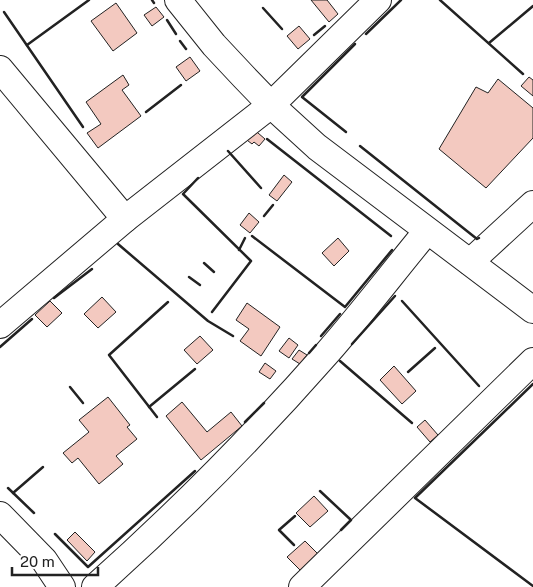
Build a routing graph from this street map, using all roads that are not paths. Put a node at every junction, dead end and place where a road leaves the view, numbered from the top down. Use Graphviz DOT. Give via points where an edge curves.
graph roads {
  1 [pos="178,0"];
  2 [pos="378,0"];
  3 [pos="0,69"];
  4 [pos="271,105"];
  5 [pos="533,204"];
  6 [pos="125,219"];
  7 [pos="427,231"];
  8 [pos="470,262"];
  9 [pos="533,310"];
  10 [pos="0,325"];
  11 [pos="533,360"];
  12 [pos="0,515"];
  13 [pos="62,587"];
  14 [pos="95,587"];
  15 [pos="302,587"];
  1 -- 4 [label="street" via="214,45"];
  2 -- 4 [label="street"];
  3 -- 6 [label="street"];
  4 -- 6 [label="street"];
  4 -- 7 [label="street" via="317,147"];
  5 -- 8 [label="street"];
  6 -- 10 [label="street"];
  7 -- 8 [label="street"];
  7 -- 14 [label="street" via="283,403 174,515"];
  8 -- 9 [label="street"];
  11 -- 15 [label="street"];
  12 -- 13 [label="street" via="44,560"];
}
